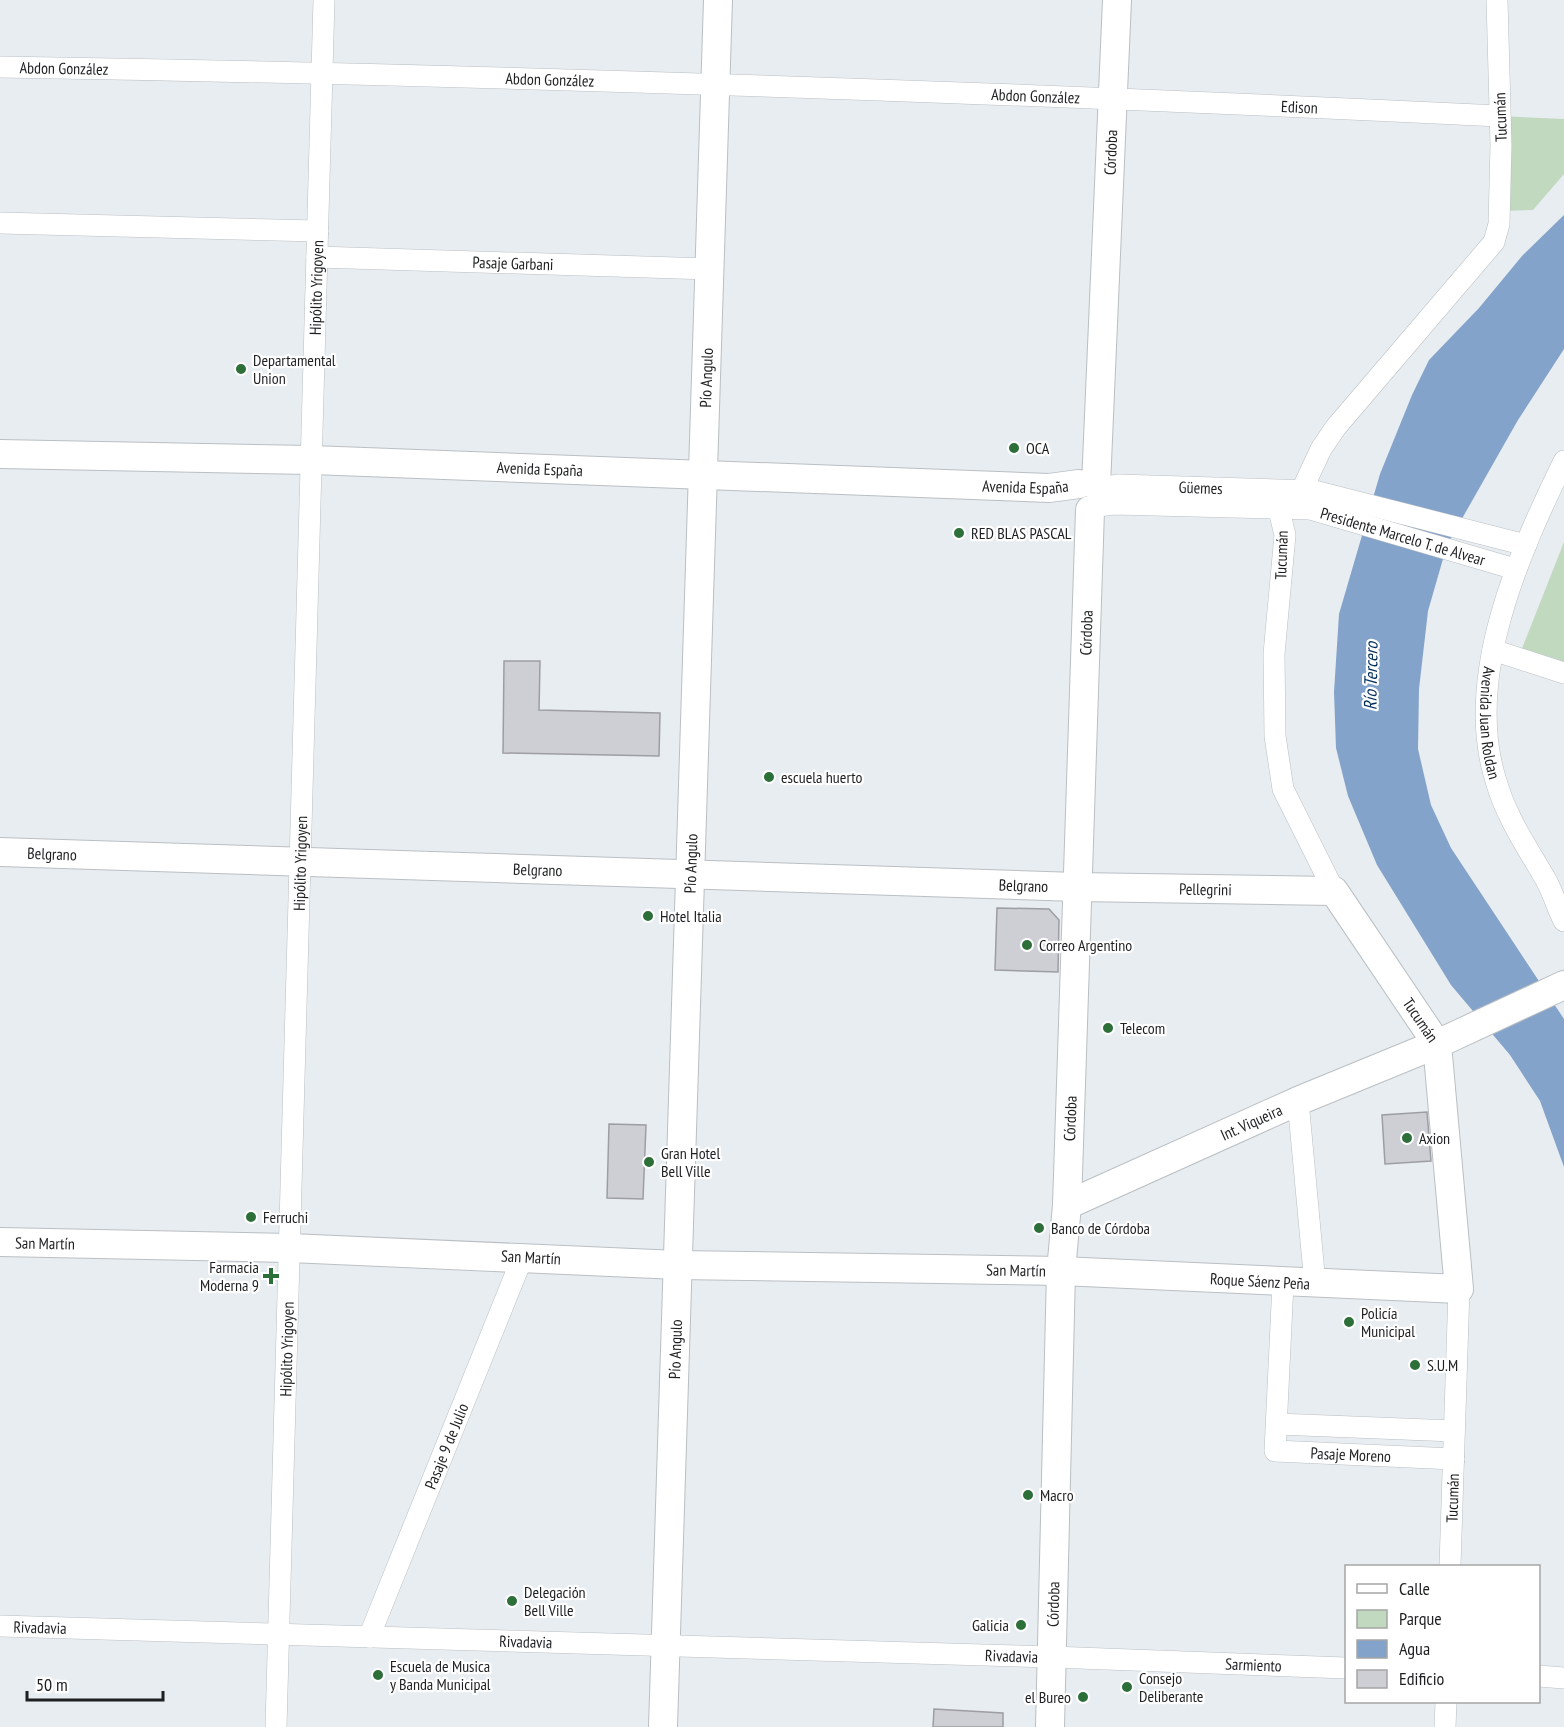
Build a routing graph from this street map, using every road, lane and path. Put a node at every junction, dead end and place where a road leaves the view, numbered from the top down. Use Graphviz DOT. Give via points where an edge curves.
graph roads {
  1 [pos="324,0"];
  2 [pos="718,0"];
  3 [pos="1103,0"];
  4 [pos="1117,0"];
  5 [pos="1497,0"];
  6 [pos="0,67"];
  7 [pos="322,72"];
  8 [pos="716,85"];
  9 [pos="1107,97"];
  10 [pos="1499,116"];
  11 [pos="0,224"];
  12 [pos="318,231"];
  13 [pos="317,257"];
  14 [pos="710,269"];
  15 [pos="0,454"];
  16 [pos="1564,462"];
  17 [pos="311,469"];
  18 [pos="0,473"];
  19 [pos="703,483"];
  20 [pos="1089,494"];
  21 [pos="1290,501"];
  22 [pos="1526,545"];
  23 [pos="1515,569"];
  24 [pos="1493,650"];
  25 [pos="1564,673"];
  26 [pos="0,852"];
  27 [pos="301,860"];
  28 [pos="691,873"];
  29 [pos="1545,877"];
  30 [pos="1076,887"];
  31 [pos="1334,891"];
  32 [pos="1564,891"];
  33 [pos="1564,921"];
  34 [pos="1564,985"];
  35 [pos="1437,1044"];
  36 [pos="1298,1101"];
  37 [pos="1067,1204"];
  38 [pos="0,1242"];
  39 [pos="290,1248"];
  40 [pos="523,1256"];
  41 [pos="678,1265"];
  42 [pos="1061,1271"];
  43 [pos="1283,1283"];
  44 [pos="1315,1284"];
  45 [pos="1459,1289"];
  46 [pos="1277,1424"];
  47 [pos="1454,1431"];
  48 [pos="1454,1459"];
  49 [pos="1450,1565"];
  50 [pos="0,1626"];
  51 [pos="279,1634"];
  52 [pos="369,1637"];
  53 [pos="666,1645"];
  54 [pos="1052,1657"];
  55 [pos="1345,1668"];
  56 [pos="1540,1676"];
  57 [pos="1564,1678"];
  58 [pos="1446,1703"];
  59 [pos="276,1727"];
  60 [pos="663,1727"];
  61 [pos="1050,1727"];
  62 [pos="1445,1727"];
  1 -- 7 [label="street, Hipólito Yrigoyen"];
  2 -- 8 [label="street, Pío Angulo"];
  3 -- 9 [label="street, Córdoba"];
  4 -- 9 [label="street, Córdoba"];
  5 -- 10 [label="street, Tucumán"];
  6 -- 7 [label="street, Abdon González"];
  7 -- 8 [label="street, Abdon González"];
  7 -- 12 [label="street, Hipólito Yrigoyen"];
  8 -- 9 [label="street, Abdon González"];
  8 -- 14 [label="street, Pío Angulo"];
  9 -- 10 [label="street, Edison"];
  9 -- 20 [label="street, Córdoba" via="1086,460"];
  10 -- 21 [label="street, Tucumán" via="1502,145 1494,242 1336,427"];
  11 -- 12 [label="street"];
  12 -- 13 [label="street, Hipólito Yrigoyen"];
  13 -- 14 [label="street, Pasaje Garbani"];
  13 -- 17 [label="street, Hipólito Yrigoyen"];
  14 -- 19 [label="street, Pío Angulo"];
  15 -- 17 [label="street, Avenida España"];
  16 -- 22 [label="street, Avenida Juan Roldan"];
  17 -- 18 [label="street, Avenida España"];
  17 -- 19 [label="street, Avenida España"];
  17 -- 27 [label="street, Hipólito Yrigoyen"];
  19 -- 20 [label="street, Avenida España"];
  19 -- 28 [label="street, Pío Angulo"];
  20 -- 21 [label="street, Güemes"];
  20 -- 21 [label="street, Güemes" via="1119,485"];
  20 -- 30 [label="street, Córdoba"];
  21 -- 22 [label="street, Presidente Marcelo T. de Alvear"];
  21 -- 23 [label="street, Presidente Marcelo T. de Alvear"];
  21 -- 31 [label="street, Tucumán" via="1274,654 1275,736 1283,789"];
  22 -- 23 [label="street, Avenida Juan Roldan"];
  23 -- 24 [label="street, Avenida Juan Roldan"];
  24 -- 25 [label="street"];
  24 -- 29 [label="street, Avenida Juan Roldan" via="1487,695 1488,742 1495,781 1512,823"];
  26 -- 27 [label="street, Belgrano"];
  27 -- 28 [label="street, Belgrano"];
  27 -- 39 [label="street, Hipólito Yrigoyen"];
  28 -- 30 [label="street, Belgrano"];
  28 -- 41 [label="street, Pío Angulo"];
  29 -- 32 [label="street, Avenida Juan Roldan"];
  29 -- 33 [label="street, Avenida Juan Roldan"];
  30 -- 31 [label="street, Pellegrini"];
  30 -- 37 [label="street, Córdoba"];
  31 -- 35 [label="street, Tucumán"];
  34 -- 35 [label="street, Int. Viqueira"];
  35 -- 36 [label="street, Int. Viqueira"];
  35 -- 45 [label="street, Tucumán"];
  36 -- 37 [label="street, Int. Viqueira"];
  36 -- 44 [label="street"];
  37 -- 42 [label="street, Córdoba"];
  38 -- 39 [label="street, San Martín"];
  39 -- 40 [label="street, San Martín"];
  39 -- 51 [label="street, Hipólito Yrigoyen"];
  40 -- 41 [label="street, San Martín"];
  40 -- 52 [label="street, Pasaje 9 de Julio"];
  41 -- 42 [label="street, San Martín"];
  41 -- 53 [label="street, Pío Angulo"];
  42 -- 43 [label="street, Roque Sáenz Peña"];
  42 -- 54 [label="street, Córdoba"];
  43 -- 44 [label="street, Roque Sáenz Peña"];
  43 -- 46 [label="street, Pasaje Moreno"];
  44 -- 45 [label="street, Roque Sáenz Peña"];
  45 -- 47 [label="street, Tucumán"];
  46 -- 47 [label="street, Pasaje Moreno"];
  46 -- 48 [label="street, Pasaje Moreno" via="1275,1451"];
  47 -- 48 [label="street, Tucumán"];
  48 -- 49 [label="street, Tucumán"];
  50 -- 51 [label="street, Rivadavia"];
  51 -- 52 [label="street, Rivadavia"];
  51 -- 59 [label="street, Hipólito Yrigoyen"];
  52 -- 53 [label="street, Rivadavia"];
  53 -- 54 [label="street, Rivadavia"];
  53 -- 60 [label="street, Pío Angulo"];
  54 -- 55 [label="street, Sarmiento"];
  54 -- 61 [label="street, Córdoba"];
  56 -- 57 [label="street"];
  58 -- 62 [label="street"];
}
